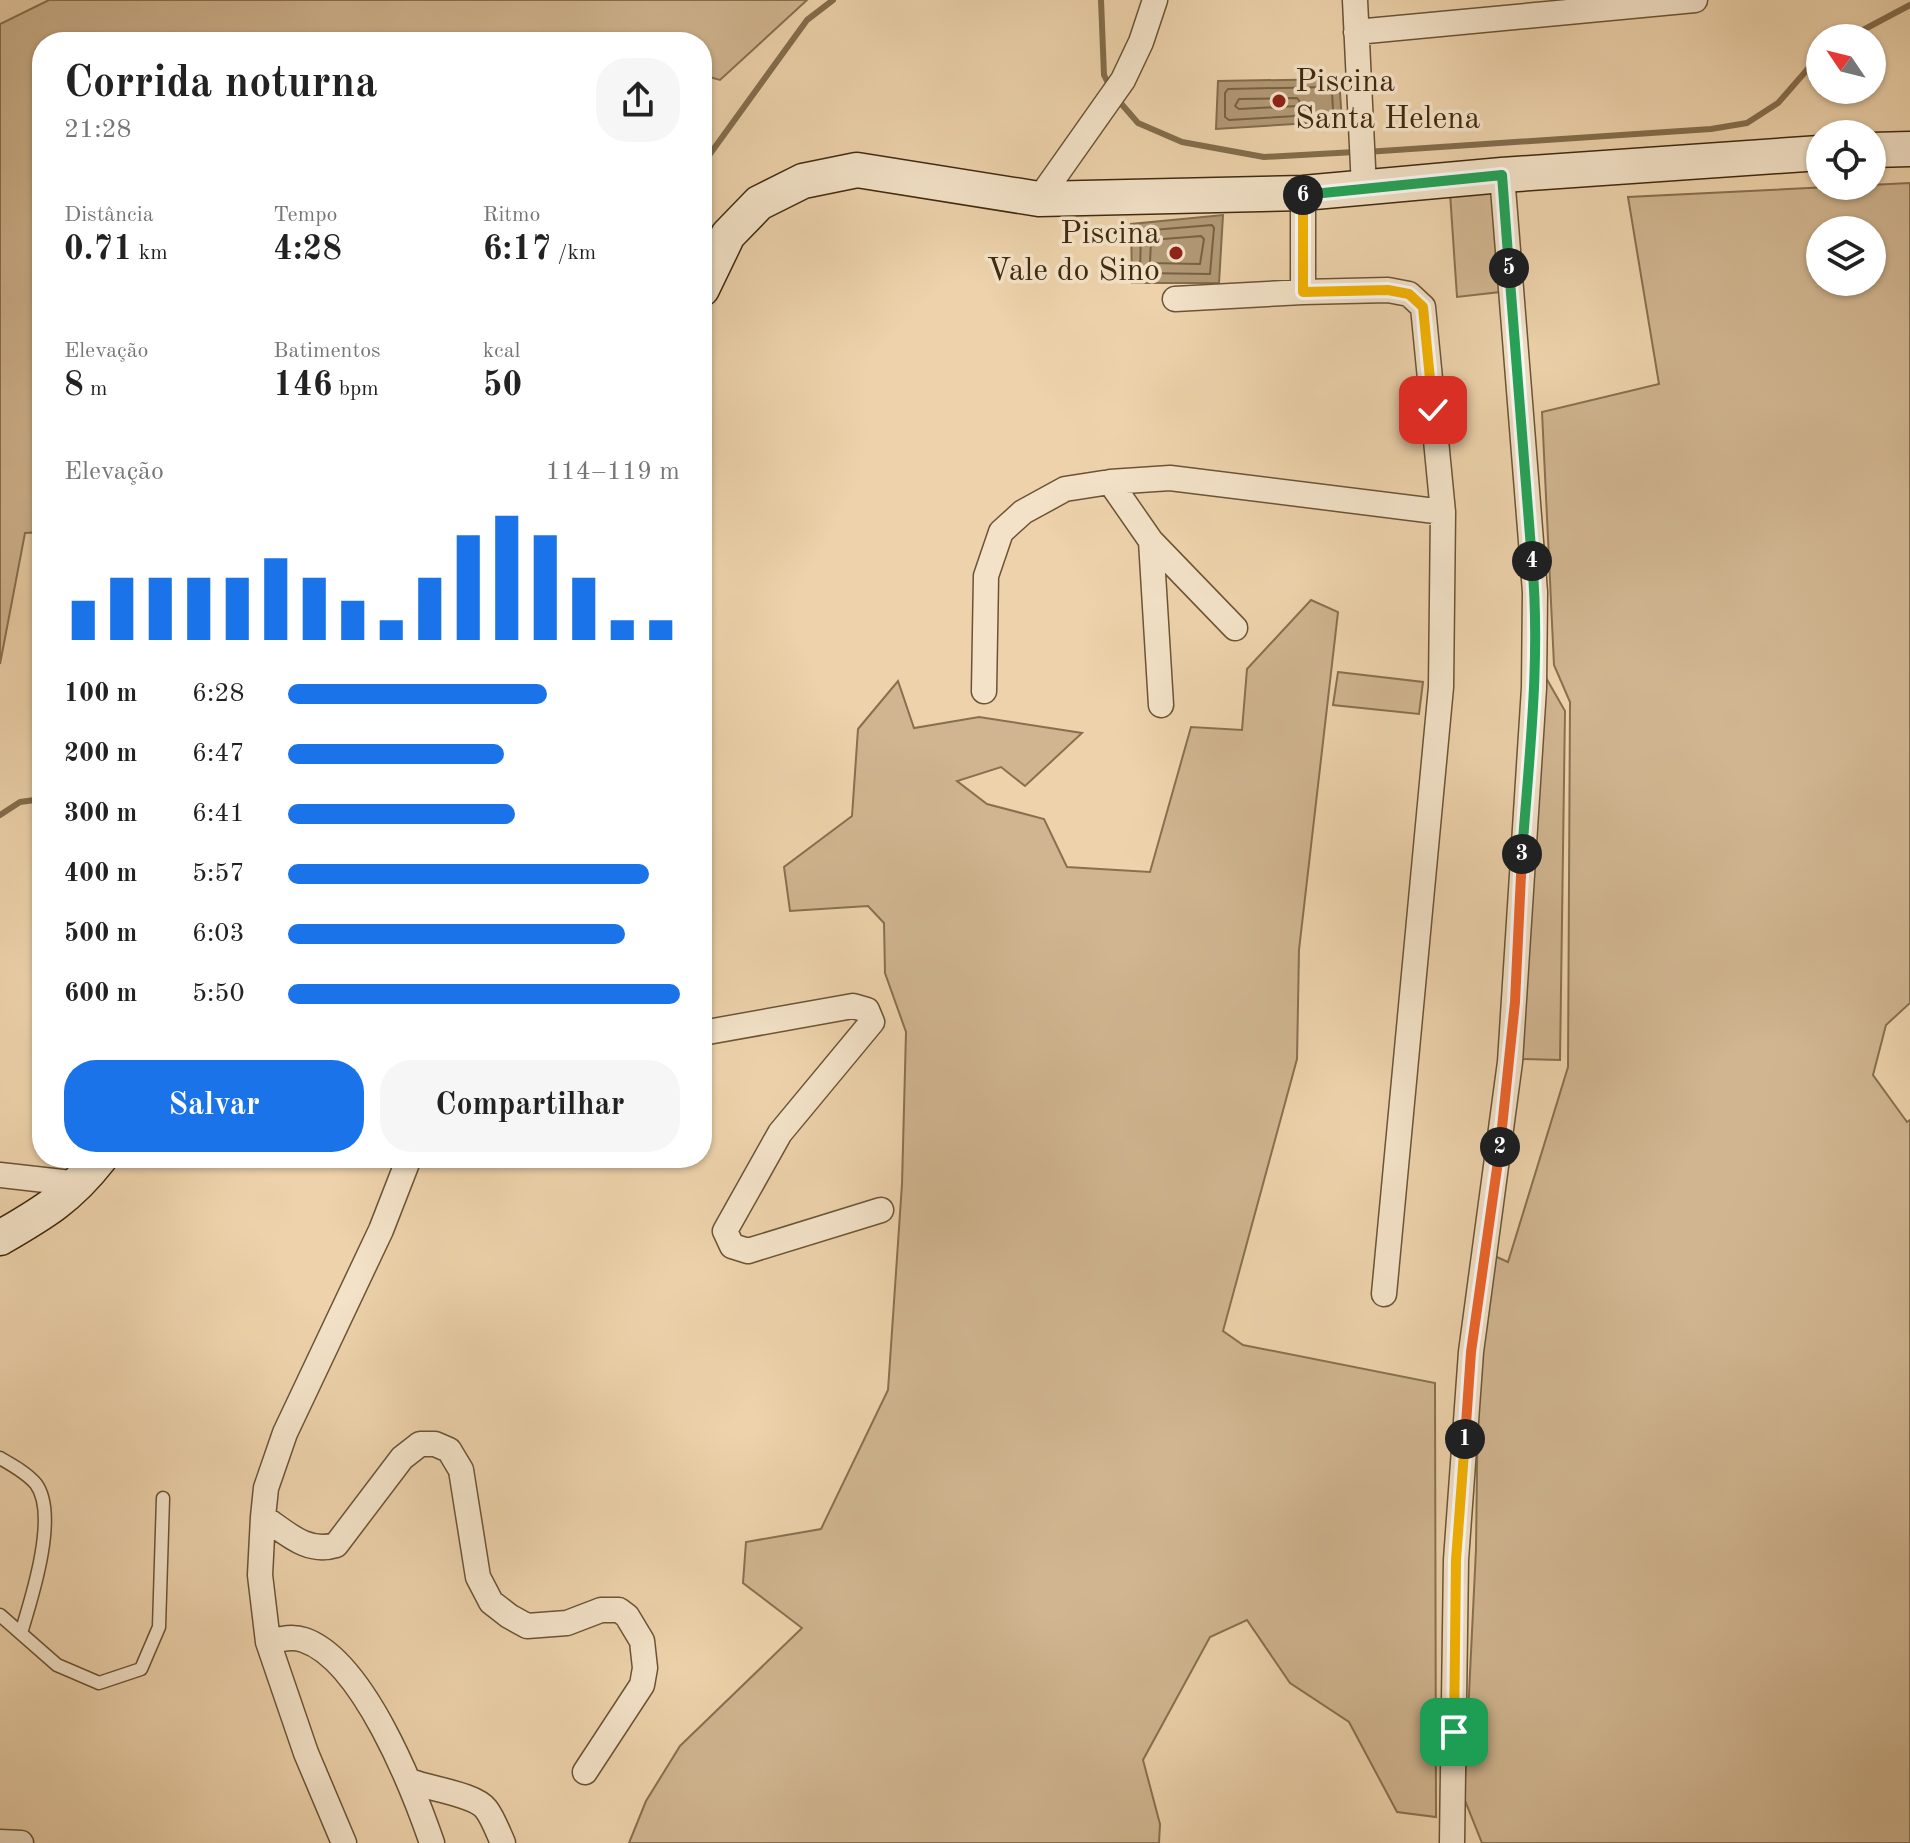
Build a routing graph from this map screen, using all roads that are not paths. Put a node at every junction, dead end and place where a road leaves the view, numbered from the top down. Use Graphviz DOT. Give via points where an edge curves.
graph roads {
  1 [pos="1155,0"];
  2 [pos="1355,0"];
  3 [pos="1695,0"];
  4 [pos="1356,32"];
  5 [pos="1806,154"];
  6 [pos="1502,175"];
  7 [pos="1363,176"];
  8 [pos="1303,193"];
  9 [pos="1039,199"];
  10 [pos="712,268"];
  11 [pos="1303,292"];
  12 [pos="1175,299"];
  13 [pos="1110,482"];
  14 [pos="1443,512"];
  15 [pos="1151,541"];
  16 [pos="1235,628"];
  17 [pos="984,691"];
  18 [pos="1161,705"];
  19 [pos="712,1031"];
  20 [pos="405,1168"];
  21 [pos="90,1171"];
  22 [pos="0,1175"];
  23 [pos="881,1210"];
  24 [pos="0,1238"];
  25 [pos="1384,1294"];
  26 [pos="0,1458"];
  27 [pos="163,1498"];
  28 [pos="263,1517"];
  29 [pos="0,1615"];
  30 [pos="21,1633"];
  31 [pos="268,1642"];
  32 [pos="585,1772"];
  33 [pos="410,1781"];
  34 [pos="0,1842"];
  35 [pos="21,1843"];
  36 [pos="344,1843"];
  37 [pos="432,1843"];
  38 [pos="503,1843"];
  39 [pos="1452,1843"];
  1 -- 9 [label="street" via="1123,80"];
  2 -- 4 [label="street"];
  3 -- 4 [label="street"];
  4 -- 7 [label="street"];
  5 -- 6 [label="street"];
  6 -- 7 [label="street"];
  6 -- 39 [label="street" via="1535,592 1534,688 1510,1062 1471,1352 1456,1560"];
  7 -- 8 [label="street"];
  8 -- 9 [label="street"];
  8 -- 11 [label="street"];
  9 -- 10 [label="street" via="857,170 803,181 759,203 728,235"];
  11 -- 12 [label="street"];
  11 -- 14 [label="street" via="1388,290 1409,294 1423,307"];
  13 -- 14 [label="street" via="1170,478"];
  13 -- 15 [label="street"];
  13 -- 17 [label="street" via="1065,489 1023,512 1001,532 986,576"];
  14 -- 25 [label="street" via="1441,687"];
  15 -- 16 [label="street"];
  15 -- 18 [label="street"];
  19 -- 23 [label="street" via="853,1006 867,1010 872,1022 780,1133 725,1231 732,1246 748,1251"];
  20 -- 28 [label="street" via="285,1433 266,1488"];
  21 -- 22 [label="street"];
  21 -- 24 [label="street" via="57,1204"];
  26 -- 30 [label="lane" via="37,1486 44,1514 39,1573"];
  27 -- 30 [label="lane" via="159,1627 141,1669 99,1683 57,1665"];
  28 -- 31 [label="street" via="260,1575"];
  28 -- 32 [label="street" via="306,1545 320,1550 336,1545 402,1458 420,1444 449,1450 461,1470 478,1577 491,1602 527,1626 619,1610 642,1641 642,1685"];
  29 -- 30 [label="lane"];
  31 -- 33 [label="street" via="305,1640 329,1653 364,1697"];
  31 -- 36 [label="street"];
  33 -- 37 [label="street"];
  33 -- 38 [label="street" via="485,1807"];
  34 -- 35 [label="street"];
}
